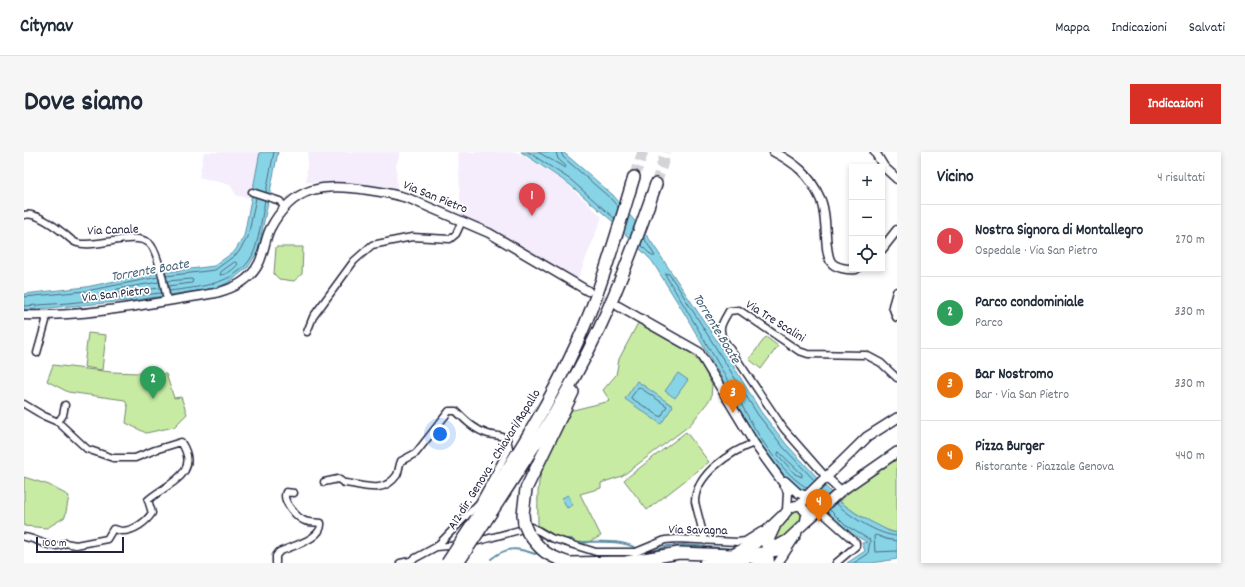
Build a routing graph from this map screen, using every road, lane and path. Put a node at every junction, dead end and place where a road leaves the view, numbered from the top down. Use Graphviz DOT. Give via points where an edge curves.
graph roads {
  1 [pos="774,152"];
  2 [pos="875,152"];
  3 [pos="634,177"];
  4 [pos="897,179"];
  5 [pos="656,184"];
  6 [pos="252,192"];
  7 [pos="284,207"];
  8 [pos="24,215"];
  9 [pos="462,221"];
  10 [pos="897,230"];
  11 [pos="885,245"];
  12 [pos="849,270"];
  13 [pos="588,291"];
  14 [pos="897,292"];
  15 [pos="166,299"];
  16 [pos="618,306"];
  17 [pos="24,316"];
  18 [pos="44,316"];
  19 [pos="897,317"];
  20 [pos="599,328"];
  21 [pos="307,332"];
  22 [pos="37,353"];
  23 [pos="897,378"];
  24 [pos="24,404"];
  25 [pos="65,405"];
  26 [pos="896,421"];
  27 [pos="58,422"];
  28 [pos="754,443"];
  29 [pos="897,446"];
  30 [pos="897,452"];
  31 [pos="886,459"];
  32 [pos="775,473"];
  33 [pos="825,478"];
  34 [pos="324,482"];
  35 [pos="789,485"];
  36 [pos="839,492"];
  37 [pos="294,494"];
  38 [pos="807,496"];
  39 [pos="800,506"];
  40 [pos="820,509"];
  41 [pos="783,517"];
  42 [pos="480,521"];
  43 [pos="804,524"];
  44 [pos="24,537"];
  45 [pos="787,540"];
  46 [pos="706,541"];
  47 [pos="436,547"];
  48 [pos="769,552"];
  49 [pos="727,559"];
  50 [pos="276,563"];
  51 [pos="400,563"];
  52 [pos="447,563"];
  53 [pos="458,563"];
  54 [pos="568,563"];
  55 [pos="705,563"];
  56 [pos="765,563"];
  57 [pos="770,563"];
  58 [pos="778,563"];
  59 [pos="836,563"];
  1 -- 12 [label="street" via="792,161 807,174 820,196 825,213 827,252 831,262"];
  2 -- 4 [label="street" via="884,167"];
  3 -- 42 [label="highway, A12 dir. Genova - Chiavari/Rapallo" via="592,309 577,344 540,417"];
  5 -- 20 [label="highway" via="631,253"];
  6 -- 7 [label="street" via="280,200"];
  7 -- 9 [label="street, Via San Pietro" via="300,194 321,187 343,186 399,195"];
  7 -- 15 [label="street, Via San Pietro" via="270,229 259,263 244,282 216,293"];
  8 -- 15 [label="street, Via Canale" via="37,216 75,242 138,238 148,242 152,246 161,272"];
  9 -- 13 [label="street, Via San Pietro" via="489,233"];
  9 -- 21 [label="street" via="456,234 450,239 412,237 372,245 364,250 317,312"];
  10 -- 11 [label="street"];
  14 -- 19 [label="street" via="894,306"];
  15 -- 18 [label="street, Via San Pietro"];
  16 -- 28 [label="street" via="699,352"];
  17 -- 18 [label="street, Via San Pietro"];
  18 -- 22 [label="street" via="46,321"];
  20 -- 42 [label="highway" via="553,416"];
  20 -- 54 [label="highway" via="595,343 526,489 524,500 526,528 545,553"];
  23 -- 33 [label="street, Via Tre Scalini" via="881,363 866,355 808,354 799,351 739,310 729,311 720,326 724,340 784,429"];
  24 -- 27 [label="street"];
  25 -- 27 [label="street"];
  26 -- 33 [label="main road" via="868,437"];
  27 -- 44 [label="street" via="87,449 113,458 135,458 181,442 189,462 175,482 148,500 152,513 134,528 121,531 113,529 107,539 76,545 65,543 60,547"];
  28 -- 32 [label="street"];
  28 -- 46 [label="street" via="729,455 714,466 695,496"];
  29 -- 31 [label="street"];
  30 -- 31 [label="main road"];
  31 -- 36 [label="main road"];
  32 -- 35 [label="street"];
  32 -- 41 [label="street" via="788,492"];
  33 -- 36 [label="street"];
  33 -- 38 [label="main road"];
  34 -- 47 [label="street" via="338,479 344,483 368,488 386,485 397,474 401,461 416,453 449,411 456,411 473,427 488,434 504,437 509,448 479,503"];
  35 -- 38 [label="street" via="798,493"];
  35 -- 39 [label="street"];
  36 -- 40 [label="main road"];
  37 -- 50 [label="street" via="286,492 285,500 301,519 321,523 321,528 312,539 279,552"];
  38 -- 39 [label="main road"];
  39 -- 41 [label="main road" via="792,506"];
  39 -- 43 [label="main road" via="807,513"];
  40 -- 43 [label="main road"];
  40 -- 59 [label="street" via="856,543 856,546"];
  41 -- 45 [label="main road" via="769,538 770,543 778,546"];
  41 -- 46 [label="street, Via Savagna" via="778,516 745,541"];
  41 -- 48 [label="main road" via="766,539 765,544"];
  41 -- 49 [label="highway" via="754,543"];
  42 -- 52 [label="highway, A12 dir. Genova - Chiavari/Rapallo, bridge"];
  42 -- 53 [label="highway, bridge"];
  43 -- 45 [label="main road"];
  43 -- 58 [label="street"];
  45 -- 48 [label="main road" via="779,551"];
  46 -- 47 [label="street, Via Savagna" via="665,540 636,552 596,552 557,541 530,528 483,541"];
  47 -- 51 [label="street, Via Savagna" via="415,559"];
  48 -- 49 [label="highway"];
  48 -- 57 [label="street"];
  49 -- 54 [label="highway" via="679,554 626,562"];
  49 -- 55 [label="highway"];
  49 -- 56 [label="highway" via="751,557"];
}
